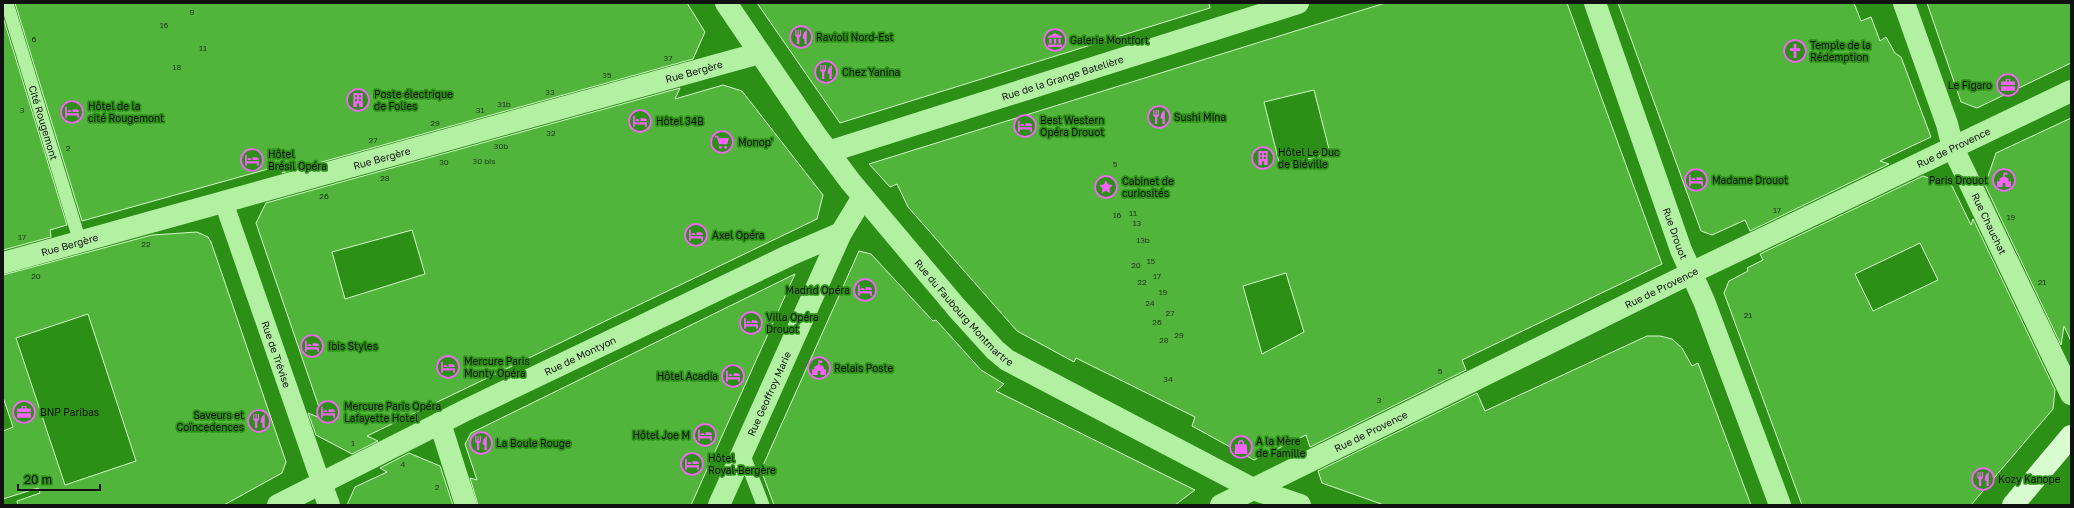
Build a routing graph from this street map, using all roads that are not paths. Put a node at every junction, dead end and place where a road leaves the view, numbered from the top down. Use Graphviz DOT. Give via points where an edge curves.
graph roads {
  1 [pos="7,3"];
  2 [pos="726,3"];
  3 [pos="1298,3"];
  4 [pos="1595,3"];
  5 [pos="1904,3"];
  6 [pos="760,53"];
  7 [pos="2071,91"];
  8 [pos="1952,148"];
  9 [pos="828,152"];
  10 [pos="863,197"];
  11 [pos="224,203"];
  12 [pos="841,233"];
  13 [pos="80,242"];
  14 [pos="3,263"];
  15 [pos="1691,273"];
  16 [pos="2071,394"];
  17 [pos="440,424"];
  18 [pos="2071,436"];
  19 [pos="743,452"];
  20 [pos="321,483"];
  21 [pos="1260,497"];
  22 [pos="278,505"];
  23 [pos="329,505"];
  24 [pos="466,505"];
  25 [pos="719,505"];
  26 [pos="763,505"];
  27 [pos="1221,505"];
  28 [pos="1300,505"];
  29 [pos="1780,505"];
  30 [pos="2013,505"];
  1 -- 13 [label="lane, Cité Rougemont"];
  2 -- 6 [label="street, Rue du Faubourg Montmartre"];
  3 -- 9 [label="street, Rue de la Grange Batelière"];
  4 -- 15 [label="street, Rue Drouot"];
  5 -- 8 [label="street, Rue Chauchat"];
  6 -- 9 [label="street, Rue du Faubourg Montmartre"];
  6 -- 11 [label="street, Rue Bergère"];
  7 -- 8 [label="street, Rue de Provence"];
  8 -- 15 [label="street, Rue de Provence"];
  8 -- 16 [label="street, Rue Chauchat"];
  9 -- 10 [label="street, Rue du Faubourg Montmartre"];
  10 -- 12 [label="street, Rue Geoffroy Marie"];
  10 -- 21 [label="street, Rue du Faubourg Montmartre" via="956,307 1007,360"];
  11 -- 13 [label="street, Rue Bergère"];
  11 -- 20 [label="street, Rue de Trévise"];
  12 -- 17 [label="street, Rue de Montyon"];
  12 -- 19 [label="street, Rue Geoffroy Marie"];
  13 -- 14 [label="street, Rue Bergère"];
  15 -- 21 [label="street, Rue de Provence"];
  15 -- 29 [label="street, Rue Drouot" via="1704,301"];
  17 -- 20 [label="street, Rue de Montyon"];
  17 -- 24 [label="street"];
  18 -- 30 [label="main road"];
  19 -- 25 [label="street, Rue Geoffroy Marie"];
  19 -- 26 [label="lane"];
  20 -- 22 [label="street, Rue de Montyon"];
  20 -- 23 [label="street, Rue de Trévise"];
  21 -- 27 [label="street, Rue de Provence"];
  21 -- 28 [label="street, Rue du Faubourg Montmartre"];
}
